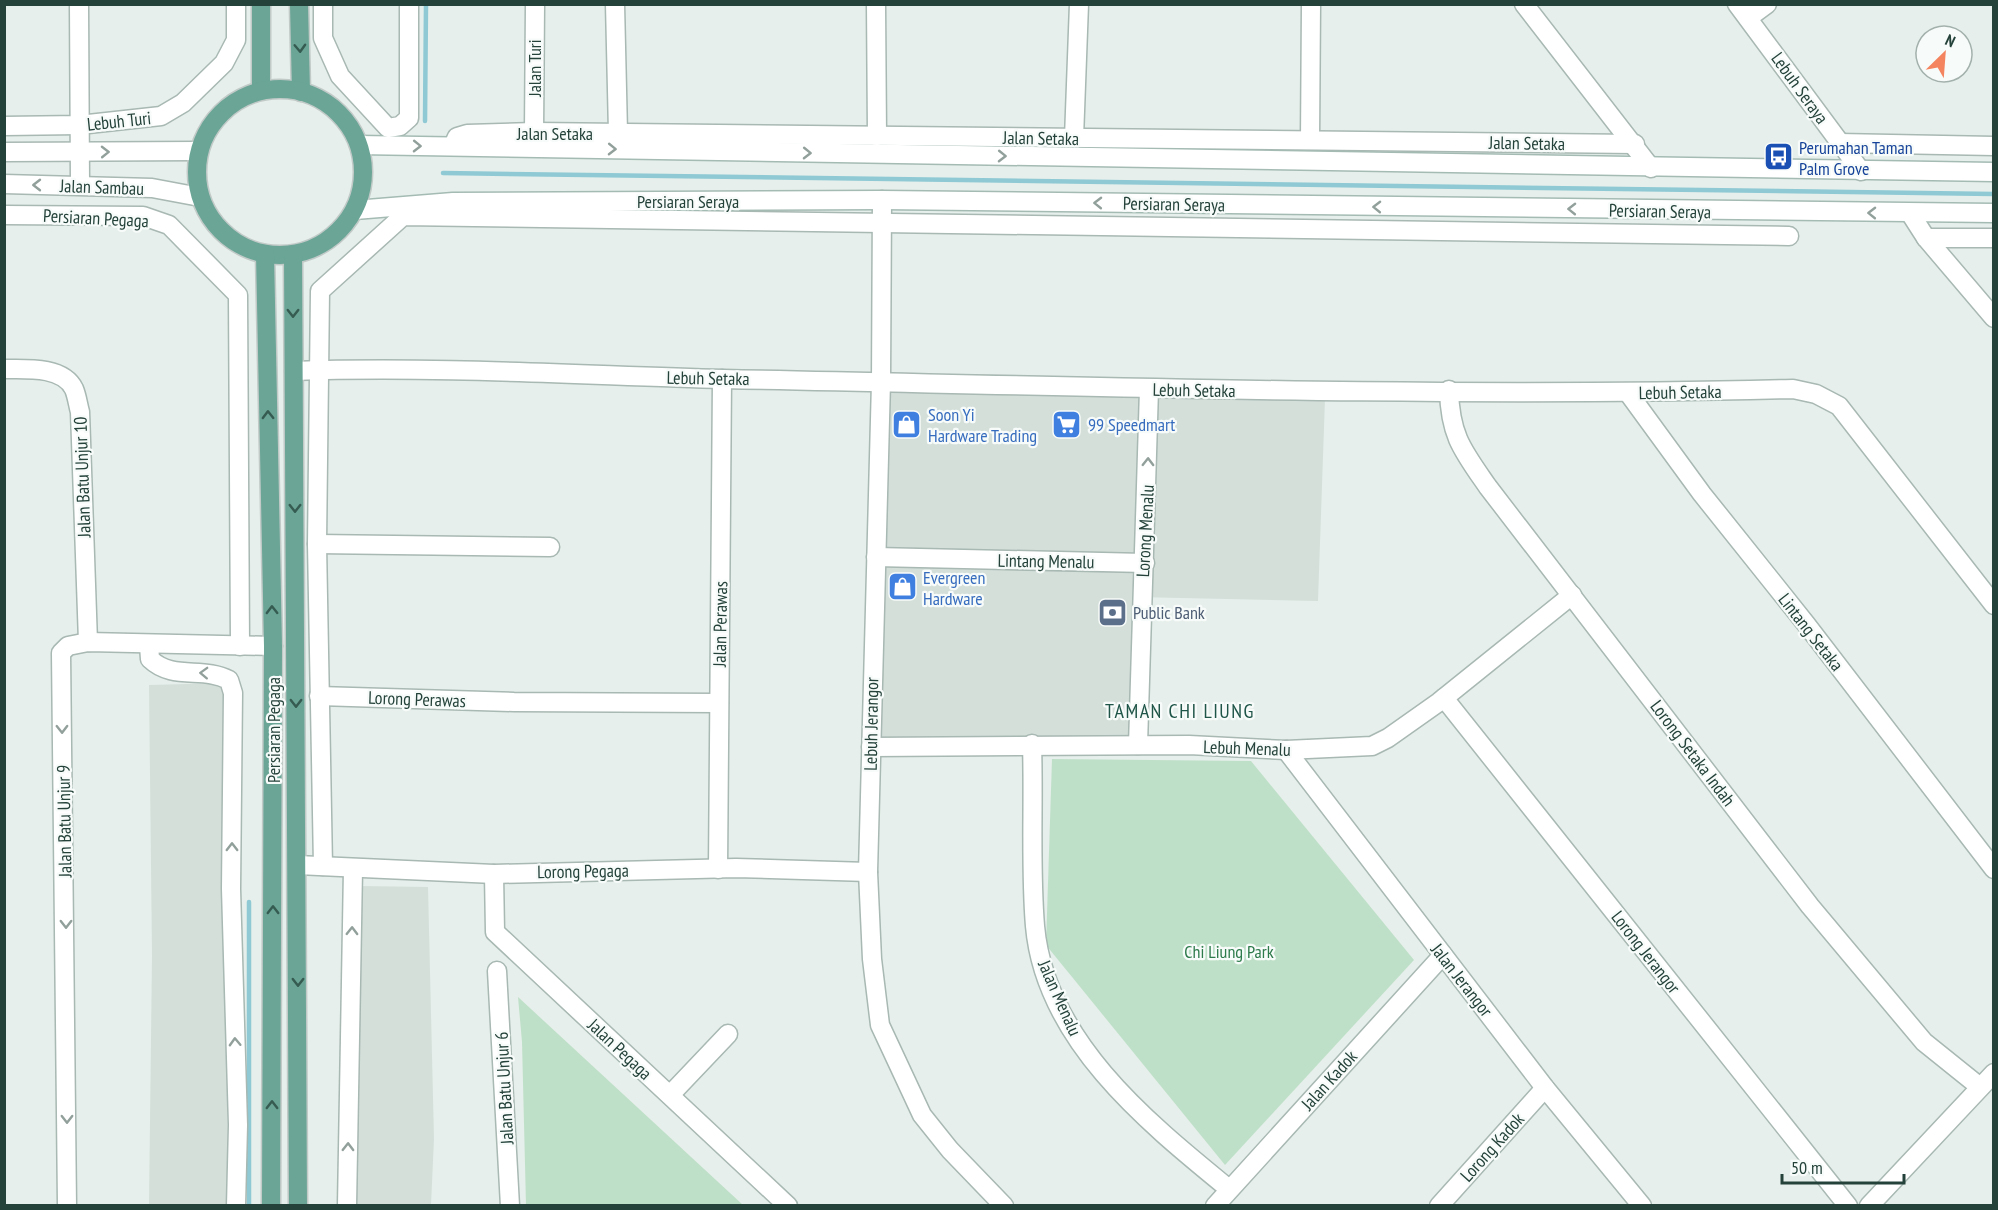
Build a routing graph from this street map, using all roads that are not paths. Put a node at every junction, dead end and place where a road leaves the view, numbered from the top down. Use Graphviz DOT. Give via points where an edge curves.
graph roads {
  1 [pos="79,4"];
  2 [pos="236,4"];
  3 [pos="261,4"];
  4 [pos="299,4"];
  5 [pos="323,4"];
  6 [pos="409,4"];
  7 [pos="535,4"];
  8 [pos="615,4"];
  9 [pos="876,4"];
  10 [pos="1079,4"];
  11 [pos="1311,4"];
  12 [pos="1524,4"];
  13 [pos="1767,4"];
  14 [pos="1743,11"];
  15 [pos="261,90"];
  16 [pos="301,92"];
  17 [pos="79,125"];
  18 [pos="4,126"];
  19 [pos="534,132"];
  20 [pos="618,133"];
  21 [pos="877,136"];
  22 [pos="1074,138"];
  23 [pos="1310,141"];
  24 [pos="1839,143"];
  25 [pos="1635,144"];
  26 [pos="359,145"];
  27 [pos="453,146"];
  28 [pos="1994,146"];
  29 [pos="198,151"];
  30 [pos="4,152"];
  31 [pos="80,153"];
  32 [pos="1651,168"];
  33 [pos="1862,171"];
  34 [pos="1994,172"];
  35 [pos="4,184"];
  36 [pos="80,185"];
  37 [pos="200,197"];
  38 [pos="882,200"];
  39 [pos="355,210"];
  40 [pos="1910,213"];
  41 [pos="1994,213"];
  42 [pos="4,215"];
  43 [pos="881,224"];
  44 [pos="1789,236"];
  45 [pos="1926,238"];
  46 [pos="1994,238"];
  47 [pos="265,254"];
  48 [pos="292,255"];
  49 [pos="1994,318"];
  50 [pos="4,369"];
  51 [pos="320,370"];
  52 [pos="294,371"];
  53 [pos="722,379"];
  54 [pos="881,381"];
  55 [pos="1149,389"];
  56 [pos="1449,390"];
  57 [pos="1629,393"];
  58 [pos="317,544"];
  59 [pos="550,547"];
  60 [pos="876,557"];
  61 [pos="1145,563"];
  62 [pos="1572,595"];
  63 [pos="1994,605"];
  64 [pos="88,642"];
  65 [pos="149,645"];
  66 [pos="240,646"];
  67 [pos="273,646"];
  68 [pos="319,696"];
  69 [pos="1444,698"];
  70 [pos="719,704"];
  71 [pos="1032,744"];
  72 [pos="1138,745"];
  73 [pos="871,747"];
  74 [pos="1286,750"];
  75 [pos="273,863"];
  76 [pos="297,865"];
  77 [pos="323,866"];
  78 [pos="353,868"];
  79 [pos="718,869"];
  80 [pos="1994,869"];
  81 [pos="868,872"];
  82 [pos="494,874"];
  83 [pos="1443,955"];
  84 [pos="497,971"];
  85 [pos="728,1034"];
  86 [pos="1994,1073"];
  87 [pos="1980,1087"];
  88 [pos="1545,1088"];
  89 [pos="670,1095"];
  90 [pos="272,1135"];
  91 [pos="298,1138"];
  92 [pos="1229,1189"];
  93 [pos="67,1206"];
  94 [pos="236,1206"];
  95 [pos="271,1206"];
  96 [pos="298,1206"];
  97 [pos="347,1206"];
  98 [pos="510,1206"];
  99 [pos="788,1206"];
  100 [pos="1004,1206"];
  101 [pos="1215,1206"];
  102 [pos="1439,1206"];
  103 [pos="1642,1206"];
  104 [pos="1848,1206"];
  105 [pos="1869,1206"];
  1 -- 17 [label="street"];
  2 -- 17 [label="street, Lebuh Turi" via="236,40 224,63 183,103 161,116"];
  3 -- 15 [label="main road"];
  4 -- 16 [label="main road, one-way"];
  5 -- 6 [label="street" via="323,38 340,76 388,128 400,126 410,109"];
  7 -- 19 [label="street, Jalan Turi"];
  8 -- 20 [label="street"];
  9 -- 21 [label="street"];
  10 -- 22 [label="street"];
  11 -- 23 [label="street"];
  12 -- 25 [label="street"];
  13 -- 14 [label="street"];
  14 -- 24 [label="street, Lebuh Seraya"];
  15 -- 16 [label="main road"];
  15 -- 29 [label="main road" via="240,98 221,112"];
  16 -- 26 [label="main road" via="326,103 346,121"];
  17 -- 18 [label="street, Lebuh Turi"];
  17 -- 31 [label="street"];
  19 -- 20 [label="street, Jalan Setaka"];
  19 -- 27 [label="street, Jalan Setaka" via="467,134 457,137"];
  20 -- 21 [label="street, Jalan Setaka"];
  21 -- 22 [label="street, Jalan Setaka"];
  22 -- 23 [label="street, Jalan Setaka"];
  23 -- 25 [label="street, Jalan Setaka"];
  24 -- 28 [label="street"];
  24 -- 33 [label="street, Lebuh Seraya"];
  25 -- 32 [label="street"];
  26 -- 27 [label="street, one-way"];
  26 -- 39 [label="main road" via="362,189"];
  27 -- 32 [label="street, one-way"];
  31 -- 29 [label="street, Jalan Sambau, one-way"];
  29 -- 37 [label="main road"];
  30 -- 31 [label="street, Jalan Sambau"];
  31 -- 36 [label="street"];
  32 -- 33 [label="street"];
  33 -- 34 [label="street"];
  36 -- 35 [label="street, Jalan Sambau, one-way"];
  36 -- 37 [label="street, Jalan Sambau" via="152,188"];
  37 -- 47 [label="main road" via="209,217 224,235"];
  38 -- 39 [label="street, Persiaran Seraya" via="453,202"];
  40 -- 38 [label="street, Persiaran Seraya, one-way"];
  38 -- 43 [label="street, Lebuh Jerangor"];
  39 -- 48 [label="main road" via="332,237 318,247"];
  40 -- 41 [label="street, Persiaran Seraya"];
  40 -- 45 [label="street"];
  42 -- 66 [label="street, Persiaran Pegaga" via="143,216 170,225 238,295"];
  43 -- 44 [label="street, Persiaran Seraya"];
  43 -- 51 [label="street, Persiaran Seraya" via="403,216 320,291"];
  43 -- 54 [label="street, Lebuh Jerangor"];
  45 -- 46 [label="street"];
  45 -- 49 [label="street"];
  47 -- 48 [label="main road"];
  67 -- 47 [label="main road, Persiaran Pegaga, one-way"];
  48 -- 52 [label="main road, Persiaran Pegaga, one-way"];
  50 -- 64 [label="street, Jalan Batu Unjur 10" via="55,373 74,387 80,412"];
  51 -- 52 [label="street, Lebuh Setaka"];
  51 -- 53 [label="street, Lebuh Setaka"];
  51 -- 58 [label="street, Persiaran Seraya"];
  52 -- 76 [label="main road, Persiaran Pegaga, one-way"];
  53 -- 54 [label="street, Lebuh Setaka"];
  53 -- 70 [label="street, Jalan Perawas"];
  54 -- 55 [label="street, Lebuh Setaka"];
  54 -- 60 [label="street, Lebuh Jerangor"];
  55 -- 56 [label="street, Lebuh Setaka"];
  61 -- 55 [label="street, Lorong Menalu, one-way"];
  56 -- 57 [label="street, Lebuh Setaka"];
  56 -- 62 [label="street, Lorong Setaka Indah" via="1450,418 1462,449"];
  57 -- 63 [label="street, Lebuh Setaka" via="1793,389 1839,405"];
  57 -- 80 [label="street, Lintang Setaka" via="1702,494"];
  58 -- 59 [label="street"];
  58 -- 68 [label="street, Persiaran Seraya"];
  60 -- 61 [label="street, Lintang Menalu"];
  60 -- 73 [label="street, Lebuh Jerangor"];
  61 -- 72 [label="street, Lorong Menalu" via="1140,603"];
  62 -- 69 [label="street, Lebuh Menalu"];
  62 -- 87 [label="street, Lorong Setaka Indah" via="1810,906 1924,1042"];
  64 -- 65 [label="street, Jalan Batu Unjur 9"];
  64 -- 93 [label="street, Jalan Batu Unjur 9, one-way" via="68,646 61,653 60,671"];
  65 -- 66 [label="street, Jalan Batu Unjur 9"];
  94 -- 65 [label="street, one-way" via="238,1125 231,889 233,693 229,680 217,673 169,672 159,668 150,659"];
  66 -- 67 [label="street, Jalan Batu Unjur 9"];
  67 -- 75 [label="main road, Persiaran Pegaga"];
  68 -- 70 [label="street, Lorong Perawas"];
  68 -- 77 [label="street, Persiaran Seraya"];
  69 -- 74 [label="street, Lebuh Menalu" via="1372,746"];
  69 -- 104 [label="street, Lorong Jerangor"];
  70 -- 79 [label="street, Jalan Perawas"];
  71 -- 72 [label="street, Lebuh Menalu"];
  71 -- 73 [label="street, Lebuh Menalu"];
  71 -- 92 [label="street, Jalan Menalu" via="1035,927 1043,965 1058,1004 1079,1043 1134,1106"];
  72 -- 74 [label="street, Lebuh Menalu"];
  73 -- 81 [label="street, Lebuh Jerangor"];
  74 -- 83 [label="street, Jalan Jerangor"];
  75 -- 76 [label="main road"];
  90 -- 75 [label="main road, Persiaran Pegaga, one-way"];
  76 -- 77 [label="street, Lorong Pegaga"];
  76 -- 91 [label="main road, Persiaran Pegaga, one-way"];
  77 -- 78 [label="street, Lorong Pegaga"];
  78 -- 82 [label="street, Lorong Pegaga"];
  97 -- 78 [label="street, one-way"];
  79 -- 81 [label="street, Lorong Pegaga"];
  79 -- 82 [label="street, Lorong Pegaga"];
  81 -- 100 [label="street, Lebuh Jerangor" via="873,970 880,1024 888,1045 922,1115"];
  82 -- 89 [label="street, Jalan Pegaga" via="495,932"];
  83 -- 88 [label="street, Jalan Jerangor"];
  83 -- 92 [label="street, Jalan Kadok"];
  84 -- 98 [label="street, Jalan Batu Unjur 6"];
  85 -- 89 [label="street"];
  86 -- 87 [label="street"];
  87 -- 105 [label="street"];
  88 -- 102 [label="street, Lorong Kadok"];
  88 -- 103 [label="street, Jalan Jerangor"];
  89 -- 99 [label="street, Jalan Pegaga"];
  90 -- 91 [label="main road"];
  90 -- 95 [label="main road, Persiaran Pegaga"];
  91 -- 96 [label="main road, Persiaran Pegaga"];
  92 -- 101 [label="street, Jalan Kadok"];
}
